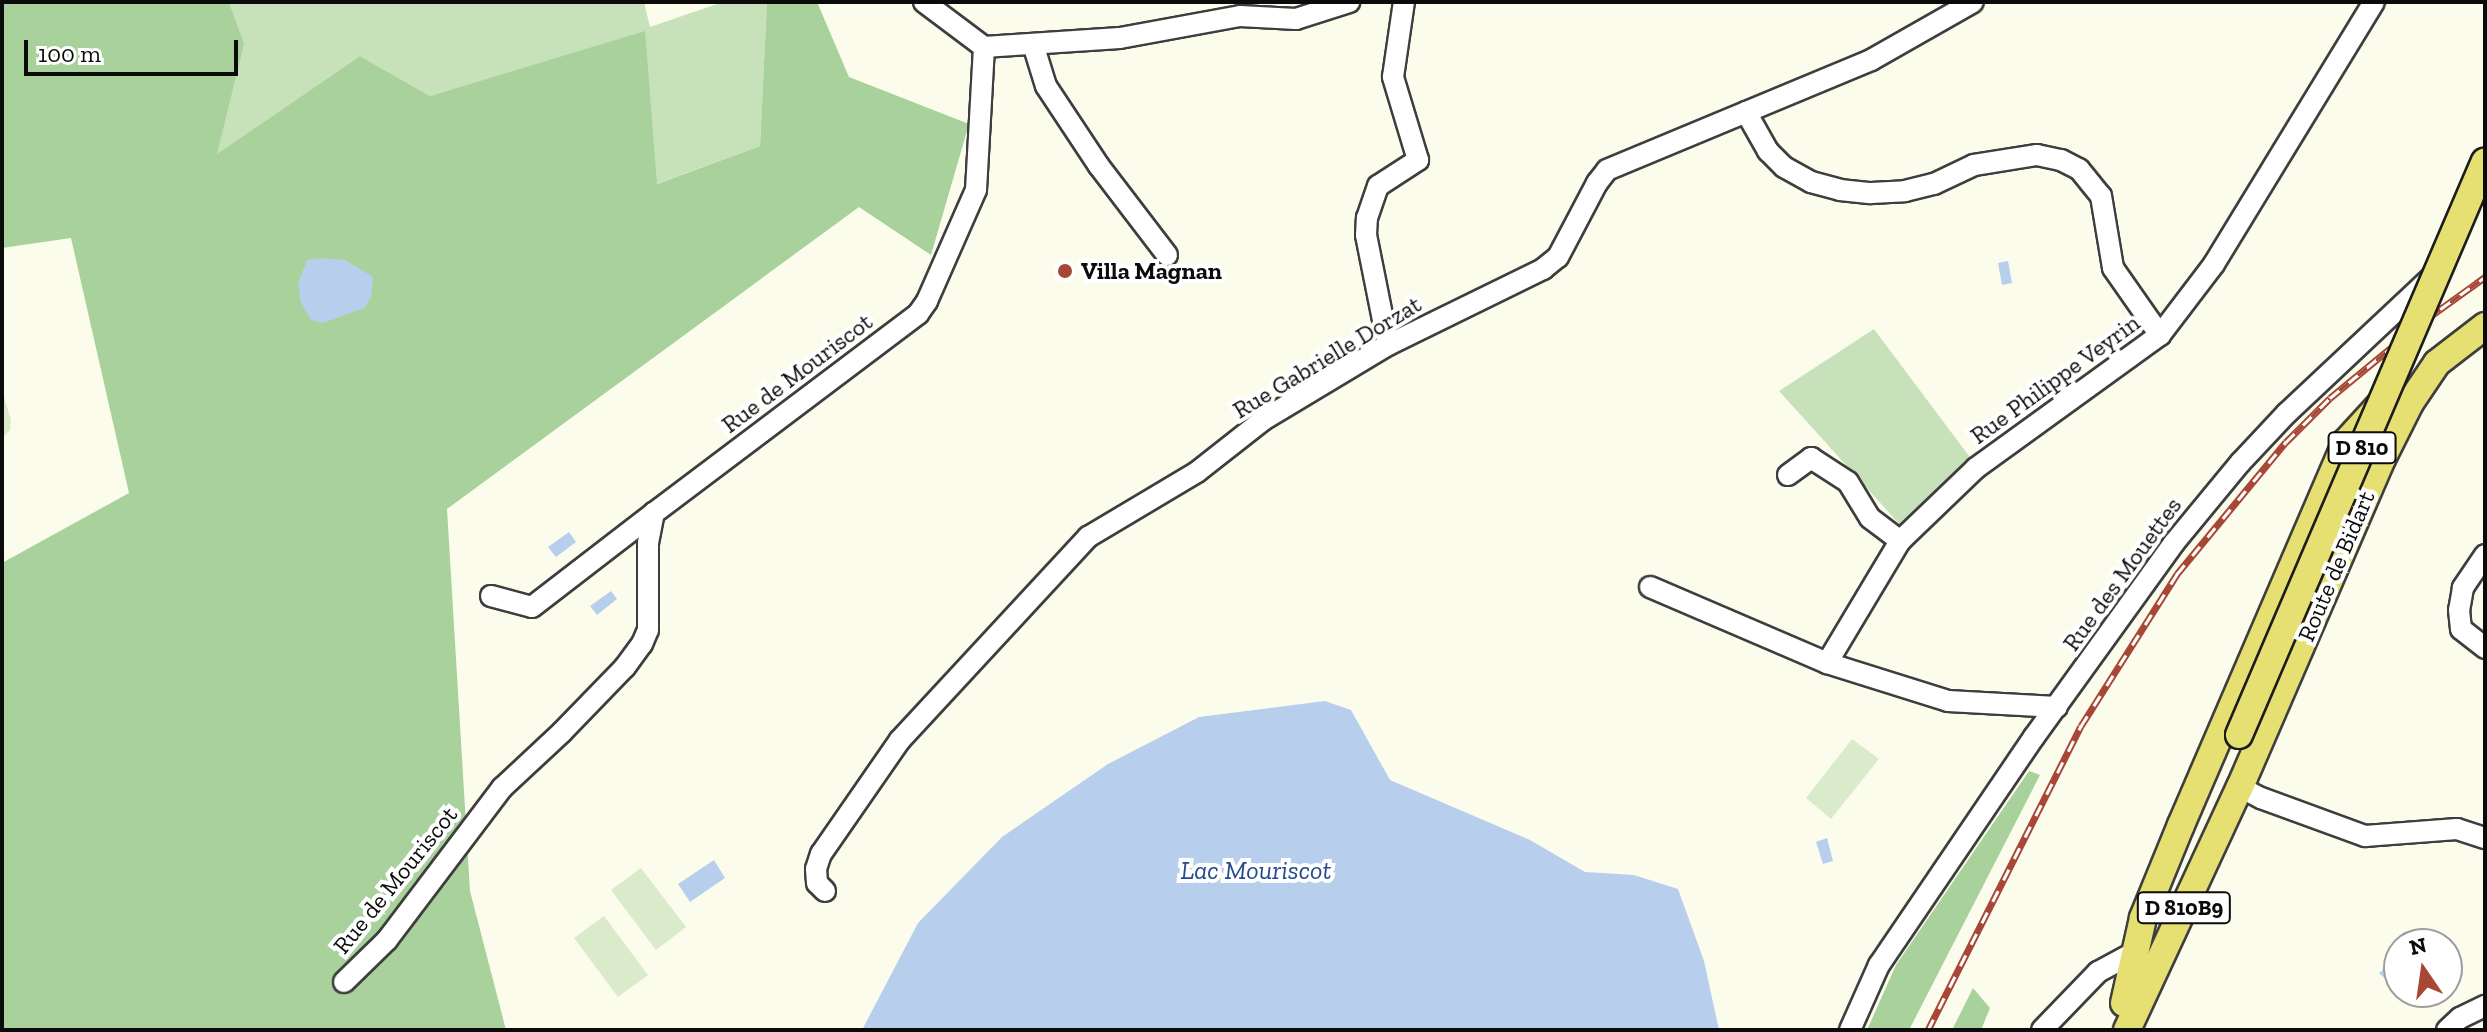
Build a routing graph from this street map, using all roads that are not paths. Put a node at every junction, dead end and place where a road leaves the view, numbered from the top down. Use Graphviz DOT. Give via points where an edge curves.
graph roads {
  1 [pos="924,2"];
  2 [pos="1349,2"];
  3 [pos="1404,2"];
  4 [pos="1973,2"];
  5 [pos="2374,2"];
  6 [pos="1033,44"];
  7 [pos="984,47"];
  8 [pos="1746,112"];
  9 [pos="2485,161"];
  10 [pos="2485,190"];
  11 [pos="1167,255"];
  12 [pos="2485,326"];
  13 [pos="2160,335"];
  14 [pos="1388,345"];
  15 [pos="2437,363"];
  16 [pos="1788,475"];
  17 [pos="654,513"];
  18 [pos="1900,541"];
  19 [pos="2485,555"];
  20 [pos="1650,587"];
  21 [pos="491,596"];
  22 [pos="2485,648"];
  23 [pos="1827,663"];
  24 [pos="2057,707"];
  25 [pos="2240,787"];
  26 [pos="2485,838"];
  27 [pos="825,891"];
  28 [pos="2137,951"];
  29 [pos="344,982"];
  30 [pos="2124,1003"];
  31 [pos="2485,1006"];
  32 [pos="1850,1030"];
  33 [pos="2042,1030"];
  34 [pos="2113,1030"];
  35 [pos="2127,1030"];
  36 [pos="2447,1030"];
  1 -- 7 [label="street"];
  2 -- 6 [label="street" via="1296,19 1240,16 1120,38"];
  3 -- 14 [label="street" via="1393,77 1418,160 1378,186 1366,235"];
  4 -- 8 [label="street, Rue Gabrielle Dorzat" via="1871,60"];
  5 -- 13 [label="street, Rue Philippe Veyrin" via="2214,264"];
  6 -- 7 [label="street"];
  6 -- 11 [label="street" via="1046,86"];
  7 -- 17 [label="street, Rue de Mouriscot" via="976,190 918,314"];
  8 -- 13 [label="street" via="1768,151 1784,167 1840,190 1905,191 1974,165 2037,155 2079,169 2101,196 2113,268"];
  8 -- 14 [label="street, Rue Gabrielle Dorzat" via="1607,170 1558,257"];
  9 -- 30 [label="main road, D 810, bridge"];
  10 -- 24 [label="street, Rue des Mouettes" via="2455,256 2240,463 2174,543"];
  12 -- 15 [label="main road, Route de Bidart / D 810B9"];
  13 -- 18 [label="street, Rue Philippe Veyrin" via="1976,468"];
  14 -- 27 [label="street, Rue Gabrielle Dorzat" via="1263,420 1197,472 1088,537 900,740 821,854 817,883"];
  15 -- 25 [label="main road, Route de Bidart / D 810B9" via="2382,459"];
  15 -- 28 [label="main road" via="2389,398 2346,442 2181,825 2143,918"];
  16 -- 18 [label="street" via="1811,458 1848,482 1870,518"];
  17 -- 21 [label="street" via="532,607"];
  17 -- 29 [label="street, Rue de Mouriscot" via="648,543 648,630 642,644 502,788 387,940"];
  18 -- 23 [label="street, Rue Philippe Veyrin"];
  19 -- 22 [label="street" via="2463,588 2459,610 2461,629"];
  20 -- 23 [label="street"];
  23 -- 24 [label="street" via="1948,701"];
  24 -- 32 [label="street, Rue des Mouettes" via="1879,965"];
  25 -- 26 [label="street" via="2365,836 2457,829"];
  25 -- 35 [label="main road, D 810B9"];
  28 -- 30 [label="main road"];
  28 -- 33 [label="street" via="2098,972"];
  30 -- 34 [label="main road, D 810"];
  31 -- 36 [label="street"];
}
